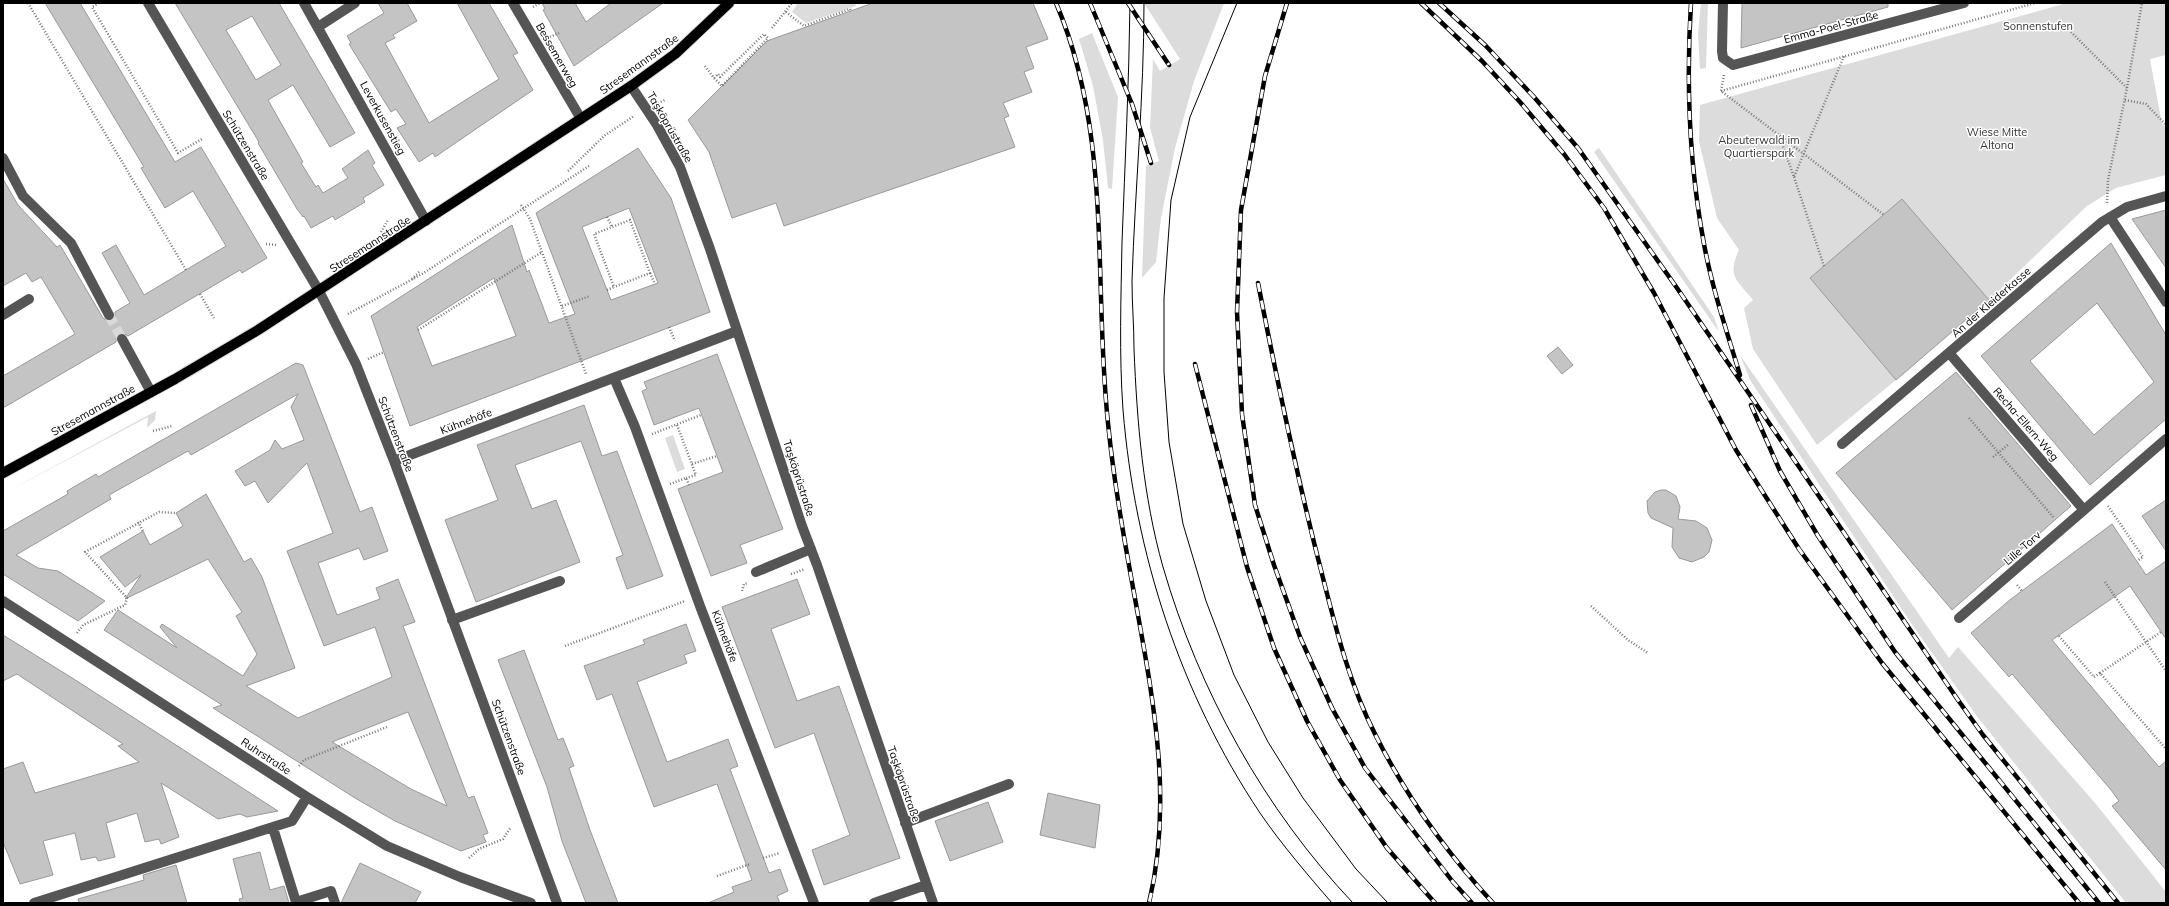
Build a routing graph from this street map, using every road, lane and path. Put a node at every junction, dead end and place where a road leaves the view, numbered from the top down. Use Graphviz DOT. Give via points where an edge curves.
graph roads {
  1 [pos="28,3"];
  2 [pos="99,3"];
  3 [pos="148,3"];
  4 [pos="304,3"];
  5 [pos="355,3"];
  6 [pos="514,3"];
  7 [pos="540,3"];
  8 [pos="729,3"];
  9 [pos="792,3"];
  10 [pos="1723,3"];
  11 [pos="1964,3"];
  12 [pos="2035,3"];
  13 [pos="2142,3"];
  14 [pos="1951,5"];
  15 [pos="533,7"];
  16 [pos="851,11"];
  17 [pos="786,12"];
  18 [pos="318,27"];
  19 [pos="772,28"];
  20 [pos="2071,32"];
  21 [pos="559,33"];
  22 [pos="550,37"];
  23 [pos="1844,56"];
  24 [pos="1728,62"];
  25 [pos="705,66"];
  26 [pos="714,78"];
  27 [pos="631,86"];
  28 [pos="2127,88"];
  29 [pos="1721,91"];
  30 [pos="2125,100"];
  31 [pos="581,119"];
  32 [pos="2166,125"];
  33 [pos="604,136"];
  34 [pos="1780,138"];
  35 [pos="202,139"];
  36 [pos="1804,155"];
  37 [pos="3,158"];
  38 [pos="588,166"];
  39 [pos="568,171"];
  40 [pos="1794,177"];
  41 [pos="2166,196"];
  42 [pos="522,206"];
  43 [pos="1884,215"];
  44 [pos="607,217"];
  45 [pos="2110,217"];
  46 [pos="426,221"];
  47 [pos="612,227"];
  48 [pos="542,252"];
  49 [pos="1824,266"];
  50 [pos="186,270"];
  51 [pos="420,271"];
  52 [pos="650,273"];
  53 [pos="409,282"];
  54 [pos="655,284"];
  55 [pos="614,287"];
  56 [pos="607,290"];
  57 [pos="319,292"];
  58 [pos="200,294"];
  59 [pos="590,296"];
  60 [pos="2165,298"];
  61 [pos="29,299"];
  62 [pos="562,306"];
  63 [pos="348,314"];
  64 [pos="3,315"];
  65 [pos="109,315"];
  66 [pos="214,318"];
  67 [pos="418,330"];
  68 [pos="737,331"];
  69 [pos="122,339"];
  70 [pos="1950,354"];
  71 [pos="614,378"];
  72 [pos="591,385"];
  73 [pos="151,392"];
  74 [pos="701,415"];
  75 [pos="1969,418"];
  76 [pos="677,425"];
  77 [pos="172,426"];
  78 [pos="153,431"];
  79 [pos="652,434"];
  80 [pos="2005,438"];
  81 [pos="2166,439"];
  82 [pos="1842,444"];
  83 [pos="1999,452"];
  84 [pos="717,456"];
  85 [pos="1993,458"];
  86 [pos="394,461"];
  87 [pos="692,464"];
  88 [pos="3,473"];
  89 [pos="686,478"];
  90 [pos="669,484"];
  91 [pos="689,485"];
  92 [pos="2102,495"];
  93 [pos="2084,510"];
  94 [pos="176,513"];
  95 [pos="2056,519"];
  96 [pos="138,522"];
  97 [pos="143,531"];
  98 [pos="811,550"];
  99 [pos="2137,561"];
  100 [pos="756,572"];
  101 [pos="560,582"];
  102 [pos="2105,582"];
  103 [pos="697,597"];
  104 [pos="3,601"];
  105 [pos="1591,606"];
  106 [pos="1959,618"];
  107 [pos="452,620"];
  108 [pos="2161,632"];
  109 [pos="2059,636"];
  110 [pos="2146,642"];
  111 [pos="69,644"];
  112 [pos="565,646"];
  113 [pos="1648,653"];
  114 [pos="2166,671"];
  115 [pos="2100,673"];
  116 [pos="387,727"];
  117 [pos="2166,749"];
  118 [pos="299,766"];
  119 [pos="1009,784"];
  120 [pos="307,797"];
  121 [pos="905,823"];
  122 [pos="511,827"];
  123 [pos="273,828"];
  124 [pos="469,858"];
  125 [pos="750,864"];
  126 [pos="716,876"];
  127 [pos="926,885"];
  128 [pos="34,903"];
  129 [pos="335,903"];
  130 [pos="531,903"];
  131 [pos="557,903"];
  132 [pos="814,903"];
  133 [pos="874,903"];
  134 [pos="933,903"];
  1 -- 50 [label="path"];
  2 -- 35 [label="path" via="92,7 178,153"];
  3 -- 57 [label="street, Schützenstraße"];
  4 -- 18 [label="street, Leverkusenstieg"];
  5 -- 18 [label="street"];
  6 -- 31 [label="street, Bessemerweg"];
  7 -- 15 [label="path"];
  8 -- 27 [label="main road, Stresemannstraße" via="675,54"];
  9 -- 17 [label="path"];
  10 -- 24 [label="street" via="1722,51"];
  11 -- 14 [label="street, Emma-Poel-Straße"];
  12 -- 23 [label="path"];
  13 -- 28 [label="path"];
  14 -- 24 [label="street, Emma-Poel-Straße" via="1741,65"];
  16 -- 17 [label="path" via="850,9 804,26"];
  17 -- 19 [label="path"];
  18 -- 46 [label="street, Leverkusenstieg"];
  20 -- 28 [label="path"];
  21 -- 22 [label="path"];
  23 -- 29 [label="path"];
  23 -- 36 [label="path"];
  24 -- 29 [label="path"];
  25 -- 26 [label="path"];
  26 -- 26 [label="path" via="722,86 768,38 764,34 720,77 718,74"];
  27 -- 31 [label="main road, Stresemannstraße"];
  27 -- 68 [label="street, Taşköprüstraße" via="657,125 680,167"];
  28 -- 30 [label="path"];
  29 -- 34 [label="path"];
  30 -- 32 [label="path" via="2146,104"];
  30 -- 45 [label="path" via="2108,180 2106,200"];
  31 -- 46 [label="main road, Stresemannstraße"];
  33 -- 39 [label="path"];
  34 -- 36 [label="path"];
  34 -- 40 [label="path"];
  36 -- 40 [label="path"];
  36 -- 43 [label="path"];
  37 -- 65 [label="street" via="23,196 71,243"];
  38 -- 42 [label="path"];
  40 -- 49 [label="path"];
  41 -- 45 [label="street, An der Kleiderkasse" via="2135,204"];
  42 -- 48 [label="path" via="530,219"];
  42 -- 53 [label="path"];
  44 -- 47 [label="path"];
  45 -- 60 [label="street"];
  45 -- 70 [label="street, An der Kleiderkasse"];
  46 -- 57 [label="main road, Stresemannstraße"];
  47 -- 52 [label="path" via="630,220"];
  47 -- 55 [label="path" via="594,234"];
  48 -- 62 [label="path"];
  48 -- 67 [label="path"];
  51 -- 53 [label="path"];
  52 -- 54 [label="path"];
  52 -- 55 [label="path"];
  53 -- 63 [label="path"];
  55 -- 56 [label="path"];
  57 -- 73 [label="main road, Stresemannstraße"];
  57 -- 86 [label="street, Schützenstraße" via="356,364"];
  58 -- 66 [label="path"];
  59 -- 62 [label="path"];
  61 -- 64 [label="street"];
  62 -- 72 [label="path"];
  68 -- 71 [label="street, Kühnehöfe"];
  68 -- 98 [label="street, Taşköprüstraße"];
  69 -- 73 [label="street"];
  70 -- 82 [label="street, An der Kleiderkasse"];
  70 -- 93 [label="street, Recha-Ellern-Weg"];
  71 -- 72 [label="street, Kühnehöfe"];
  71 -- 103 [label="street, Kühnehöfe" via="651,469"];
  72 -- 86 [label="street, Kühnehöfe"];
  73 -- 88 [label="main road, Stresemannstraße"];
  74 -- 76 [label="path"];
  75 -- 83 [label="path"];
  76 -- 79 [label="path"];
  76 -- 87 [label="path"];
  77 -- 78 [label="path"];
  80 -- 83 [label="path" via="2009,444"];
  81 -- 92 [label="street, Lille Torv"];
  83 -- 85 [label="path"];
  83 -- 95 [label="path"];
  84 -- 87 [label="path"];
  86 -- 107 [label="street, Schützenstraße"];
  87 -- 89 [label="path" via="696,475"];
  89 -- 90 [label="path"];
  89 -- 91 [label="path"];
  92 -- 93 [label="street, Lille Torv"];
  92 -- 99 [label="path" via="2143,557"];
  93 -- 106 [label="street, Lille Torv"];
  94 -- 96 [label="path" via="159,512"];
  96 -- 97 [label="path"];
  96 -- 111 [label="path" via="85,552 127,598 125,605 83,625"];
  98 -- 100 [label="street"];
  98 -- 121 [label="street, Taşköprüstraße"];
  101 -- 107 [label="street"];
  102 -- 110 [label="path"];
  103 -- 112 [label="path"];
  103 -- 132 [label="street, Kühnehöfe"];
  104 -- 111 [label="street, Ruhrstraße"];
  105 -- 113 [label="path" via="1628,640"];
  107 -- 131 [label="street, Schützenstraße"];
  108 -- 110 [label="path"];
  109 -- 115 [label="path" via="2094,677"];
  110 -- 114 [label="path"];
  110 -- 115 [label="path"];
  111 -- 120 [label="street, Ruhrstraße"];
  115 -- 117 [label="path"];
  116 -- 118 [label="path" via="304,760"];
  119 -- 121 [label="street"];
  120 -- 123 [label="street" via="292,821"];
  120 -- 130 [label="street, Ruhrstraße" via="387,846"];
  121 -- 127 [label="street, Taşköprüstraße"];
  122 -- 124 [label="path" via="503,839 479,849"];
  123 -- 128 [label="street"];
  123 -- 129 [label="street" via="296,902 331,891"];
  125 -- 126 [label="path"];
  127 -- 133 [label="street"];
  127 -- 134 [label="street, Taşköprüstraße"];
}
